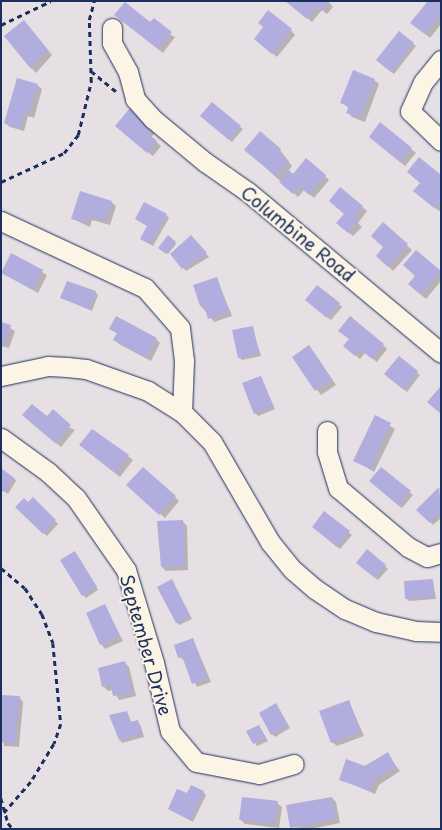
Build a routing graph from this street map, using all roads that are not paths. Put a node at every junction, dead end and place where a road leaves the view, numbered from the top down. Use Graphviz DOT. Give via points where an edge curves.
graph roads {
  1 [pos="112,28"];
  2 [pos="441,60"];
  3 [pos="441,141"];
  4 [pos="1,220"];
  5 [pos="441,353"];
  6 [pos="1,376"];
  7 [pos="182,412"];
  8 [pos="327,431"];
  9 [pos="1,438"];
  10 [pos="441,553"];
  11 [pos="441,632"];
  12 [pos="294,764"];
  1 -- 5 [label="street, Columbine Road" via="112,43 128,72 135,99 153,119 248,192"];
  2 -- 3 [label="street" via="423,82 410,111"];
  4 -- 7 [label="street" via="145,288 180,328 184,360"];
  6 -- 7 [label="street" via="48,366 86,369 148,391"];
  7 -- 11 [label="street" via="221,455 270,542 293,570 315,589 345,609 376,622"];
  8 -- 10 [label="street" via="327,452 338,488 408,547 427,557"];
  9 -- 12 [label="street, September Drive" via="48,472 76,498 126,570 170,731 196,762 259,774"];
}
